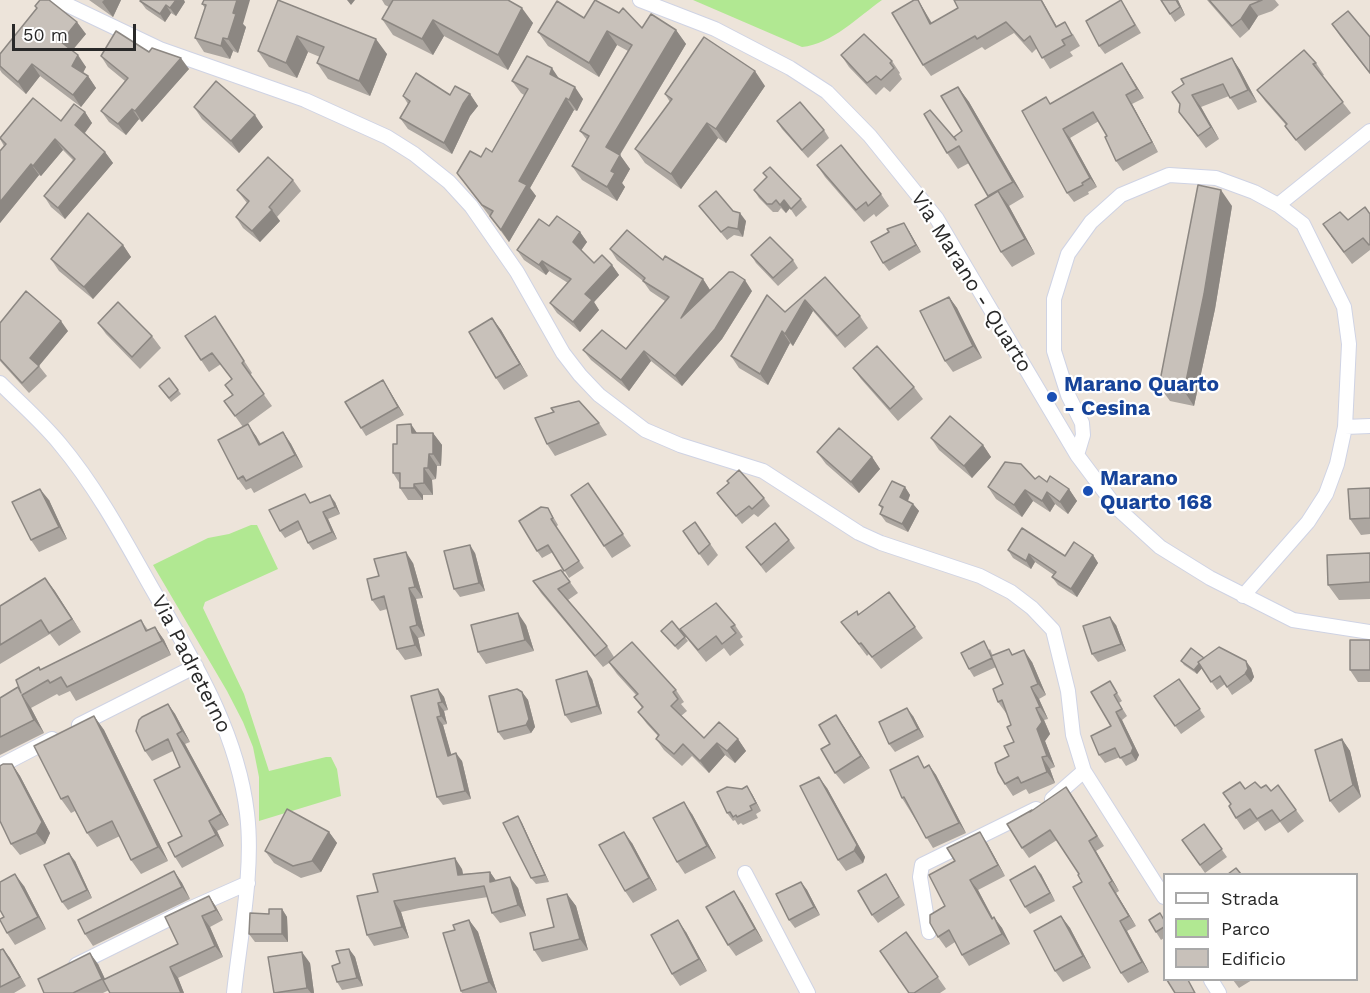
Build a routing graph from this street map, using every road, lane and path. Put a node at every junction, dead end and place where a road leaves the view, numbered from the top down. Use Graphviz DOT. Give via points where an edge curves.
graph roads {
  1 [pos="57,0"];
  2 [pos="640,0"];
  3 [pos="1370,130"];
  4 [pos="1278,205"];
  5 [pos="0,383"];
  6 [pos="1370,426"];
  7 [pos="1345,428"];
  8 [pos="1077,454"];
  9 [pos="1243,596"];
  10 [pos="1370,632"];
  11 [pos="196,666"];
  12 [pos="0,766"];
  13 [pos="1084,771"];
  14 [pos="745,873"];
  15 [pos="248,883"];
  16 [pos="1163,895"];
  17 [pos="929,932"];
  18 [pos="62,971"];
  19 [pos="234,993"];
  20 [pos="808,993"];
  1 -- 13 [label="street" via="160,49 305,100 387,137 449,182 471,206 580,375 599,395 645,429 680,445 763,471 859,533 980,576 1011,592 1053,630 1068,691 1073,735"];
  2 -- 8 [label="street, Via Marano - Quarto" via="715,28 790,68 827,92 870,136 937,219"];
  3 -- 4 [label="street"];
  4 -- 7 [label="street" via="1303,224 1344,307 1349,344"];
  4 -- 8 [label="street" via="1216,178 1169,175 1121,195 1091,222 1068,254 1054,300 1054,351 1082,423"];
  5 -- 11 [label="street, Via Padreterno" via="62,446 106,509"];
  6 -- 7 [label="street"];
  7 -- 9 [label="street" via="1326,494 1308,522"];
  8 -- 9 [label="street, Via Marano - Quarto" via="1116,507 1160,547"];
  9 -- 10 [label="street, Via Marano - Quarto" via="1293,620"];
  11 -- 12 [label="street"];
  11 -- 15 [label="street, Via Padreterno" via="223,721 240,771 247,815"];
  13 -- 16 [label="street"];
  13 -- 17 [label="street" via="1047,803 922,865 920,877"];
  14 -- 20 [label="street"];
  15 -- 18 [label="street"];
  15 -- 19 [label="street, Via Padreterno"];
}
